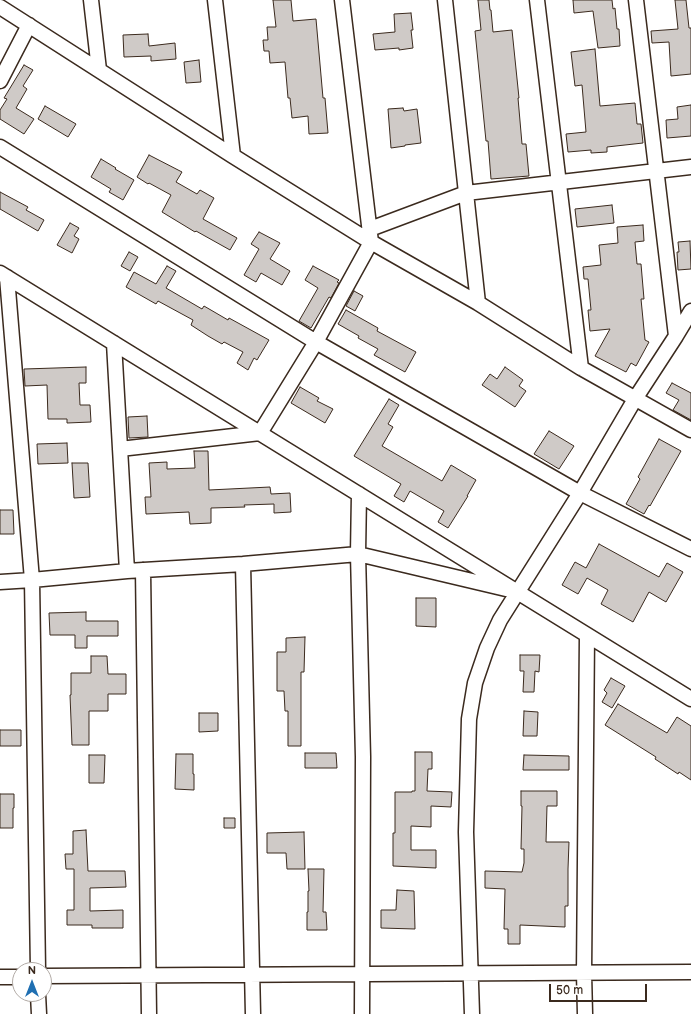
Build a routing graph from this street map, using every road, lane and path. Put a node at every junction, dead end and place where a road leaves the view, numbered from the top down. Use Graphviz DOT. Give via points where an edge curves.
graph roads {
  1 [pos="91,0"];
  2 [pos="215,0"];
  3 [pos="342,0"];
  4 [pos="445,0"];
  5 [pos="537,0"];
  6 [pos="636,0"];
  7 [pos="7,7"];
  8 [pos="29,25"];
  9 [pos="98,70"];
  10 [pos="0,81"];
  11 [pos="0,147"];
  12 [pos="233,156"];
  13 [pos="691,166"];
  14 [pos="657,170"];
  15 [pos="559,182"];
  16 [pos="466,193"];
  17 [pos="371,236"];
  18 [pos="3,275"];
  19 [pos="478,304"];
  20 [pos="689,320"];
  21 [pos="676,336"];
  22 [pos="316,342"];
  23 [pos="114,343"];
  24 [pos="581,368"];
  25 [pos="635,399"];
  26 [pos="691,430"];
  27 [pos="260,433"];
  28 [pos="120,449"];
  29 [pos="580,493"];
  30 [pos="359,494"];
  31 [pos="691,549"];
  32 [pos="358,554"];
  33 [pos="243,564"];
  34 [pos="143,570"];
  35 [pos="127,571"];
  36 [pos="32,580"];
  37 [pos="0,582"];
  38 [pos="518,592"];
  39 [pos="587,635"];
  40 [pos="691,699"];
  41 [pos="38,962"];
  42 [pos="691,972"];
  43 [pos="584,973"];
  44 [pos="362,974"];
  45 [pos="470,974"];
  46 [pos="252,975"];
  47 [pos="52,976"];
  48 [pos="148,976"];
  49 [pos="0,977"];
  50 [pos="12,977"];
  51 [pos="38,1002"];
  52 [pos="39,1014"];
  53 [pos="149,1014"];
  54 [pos="253,1014"];
  55 [pos="362,1014"];
  56 [pos="472,1014"];
  57 [pos="585,1014"];
  1 -- 9 [label="street"];
  2 -- 12 [label="street"];
  3 -- 17 [label="street"];
  4 -- 16 [label="street"];
  5 -- 15 [label="street"];
  6 -- 14 [label="street"];
  7 -- 8 [label="street"];
  8 -- 9 [label="street"];
  8 -- 10 [label="street"];
  9 -- 12 [label="street"];
  11 -- 22 [label="street"];
  12 -- 17 [label="street"];
  13 -- 14 [label="street"];
  14 -- 15 [label="street"];
  14 -- 21 [label="street"];
  15 -- 16 [label="street"];
  15 -- 24 [label="street"];
  16 -- 17 [label="street"];
  16 -- 19 [label="street"];
  17 -- 19 [label="street"];
  17 -- 22 [label="street"];
  18 -- 23 [label="street"];
  18 -- 36 [label="street"];
  19 -- 24 [label="street"];
  20 -- 21 [label="street"];
  21 -- 25 [label="street"];
  22 -- 27 [label="street"];
  22 -- 29 [label="street"];
  23 -- 27 [label="street"];
  23 -- 28 [label="street"];
  24 -- 25 [label="street"];
  25 -- 26 [label="street"];
  25 -- 29 [label="street"];
  27 -- 28 [label="street"];
  27 -- 30 [label="street"];
  28 -- 35 [label="street"];
  29 -- 31 [label="street"];
  29 -- 38 [label="street"];
  30 -- 32 [label="street"];
  30 -- 38 [label="street"];
  32 -- 33 [label="street"];
  32 -- 38 [label="street"];
  32 -- 44 [label="street" via="362,757"];
  33 -- 34 [label="street"];
  33 -- 46 [label="street"];
  34 -- 35 [label="street"];
  34 -- 48 [label="street"];
  35 -- 36 [label="street"];
  36 -- 37 [label="street"];
  36 -- 41 [label="street"];
  38 -- 39 [label="street"];
  38 -- 45 [label="street" via="500,620 487,648 475,683 469,719 466,832"];
  39 -- 40 [label="street"];
  39 -- 43 [label="street"];
  42 -- 43 [label="street"];
  43 -- 45 [label="street"];
  43 -- 57 [label="street"];
  44 -- 45 [label="street"];
  44 -- 46 [label="street"];
  44 -- 55 [label="street"];
  45 -- 56 [label="street"];
  46 -- 48 [label="street"];
  46 -- 54 [label="street"];
  47 -- 48 [label="street"];
  48 -- 53 [label="street"];
  49 -- 50 [label="street"];
  51 -- 52 [label="street"];
}
